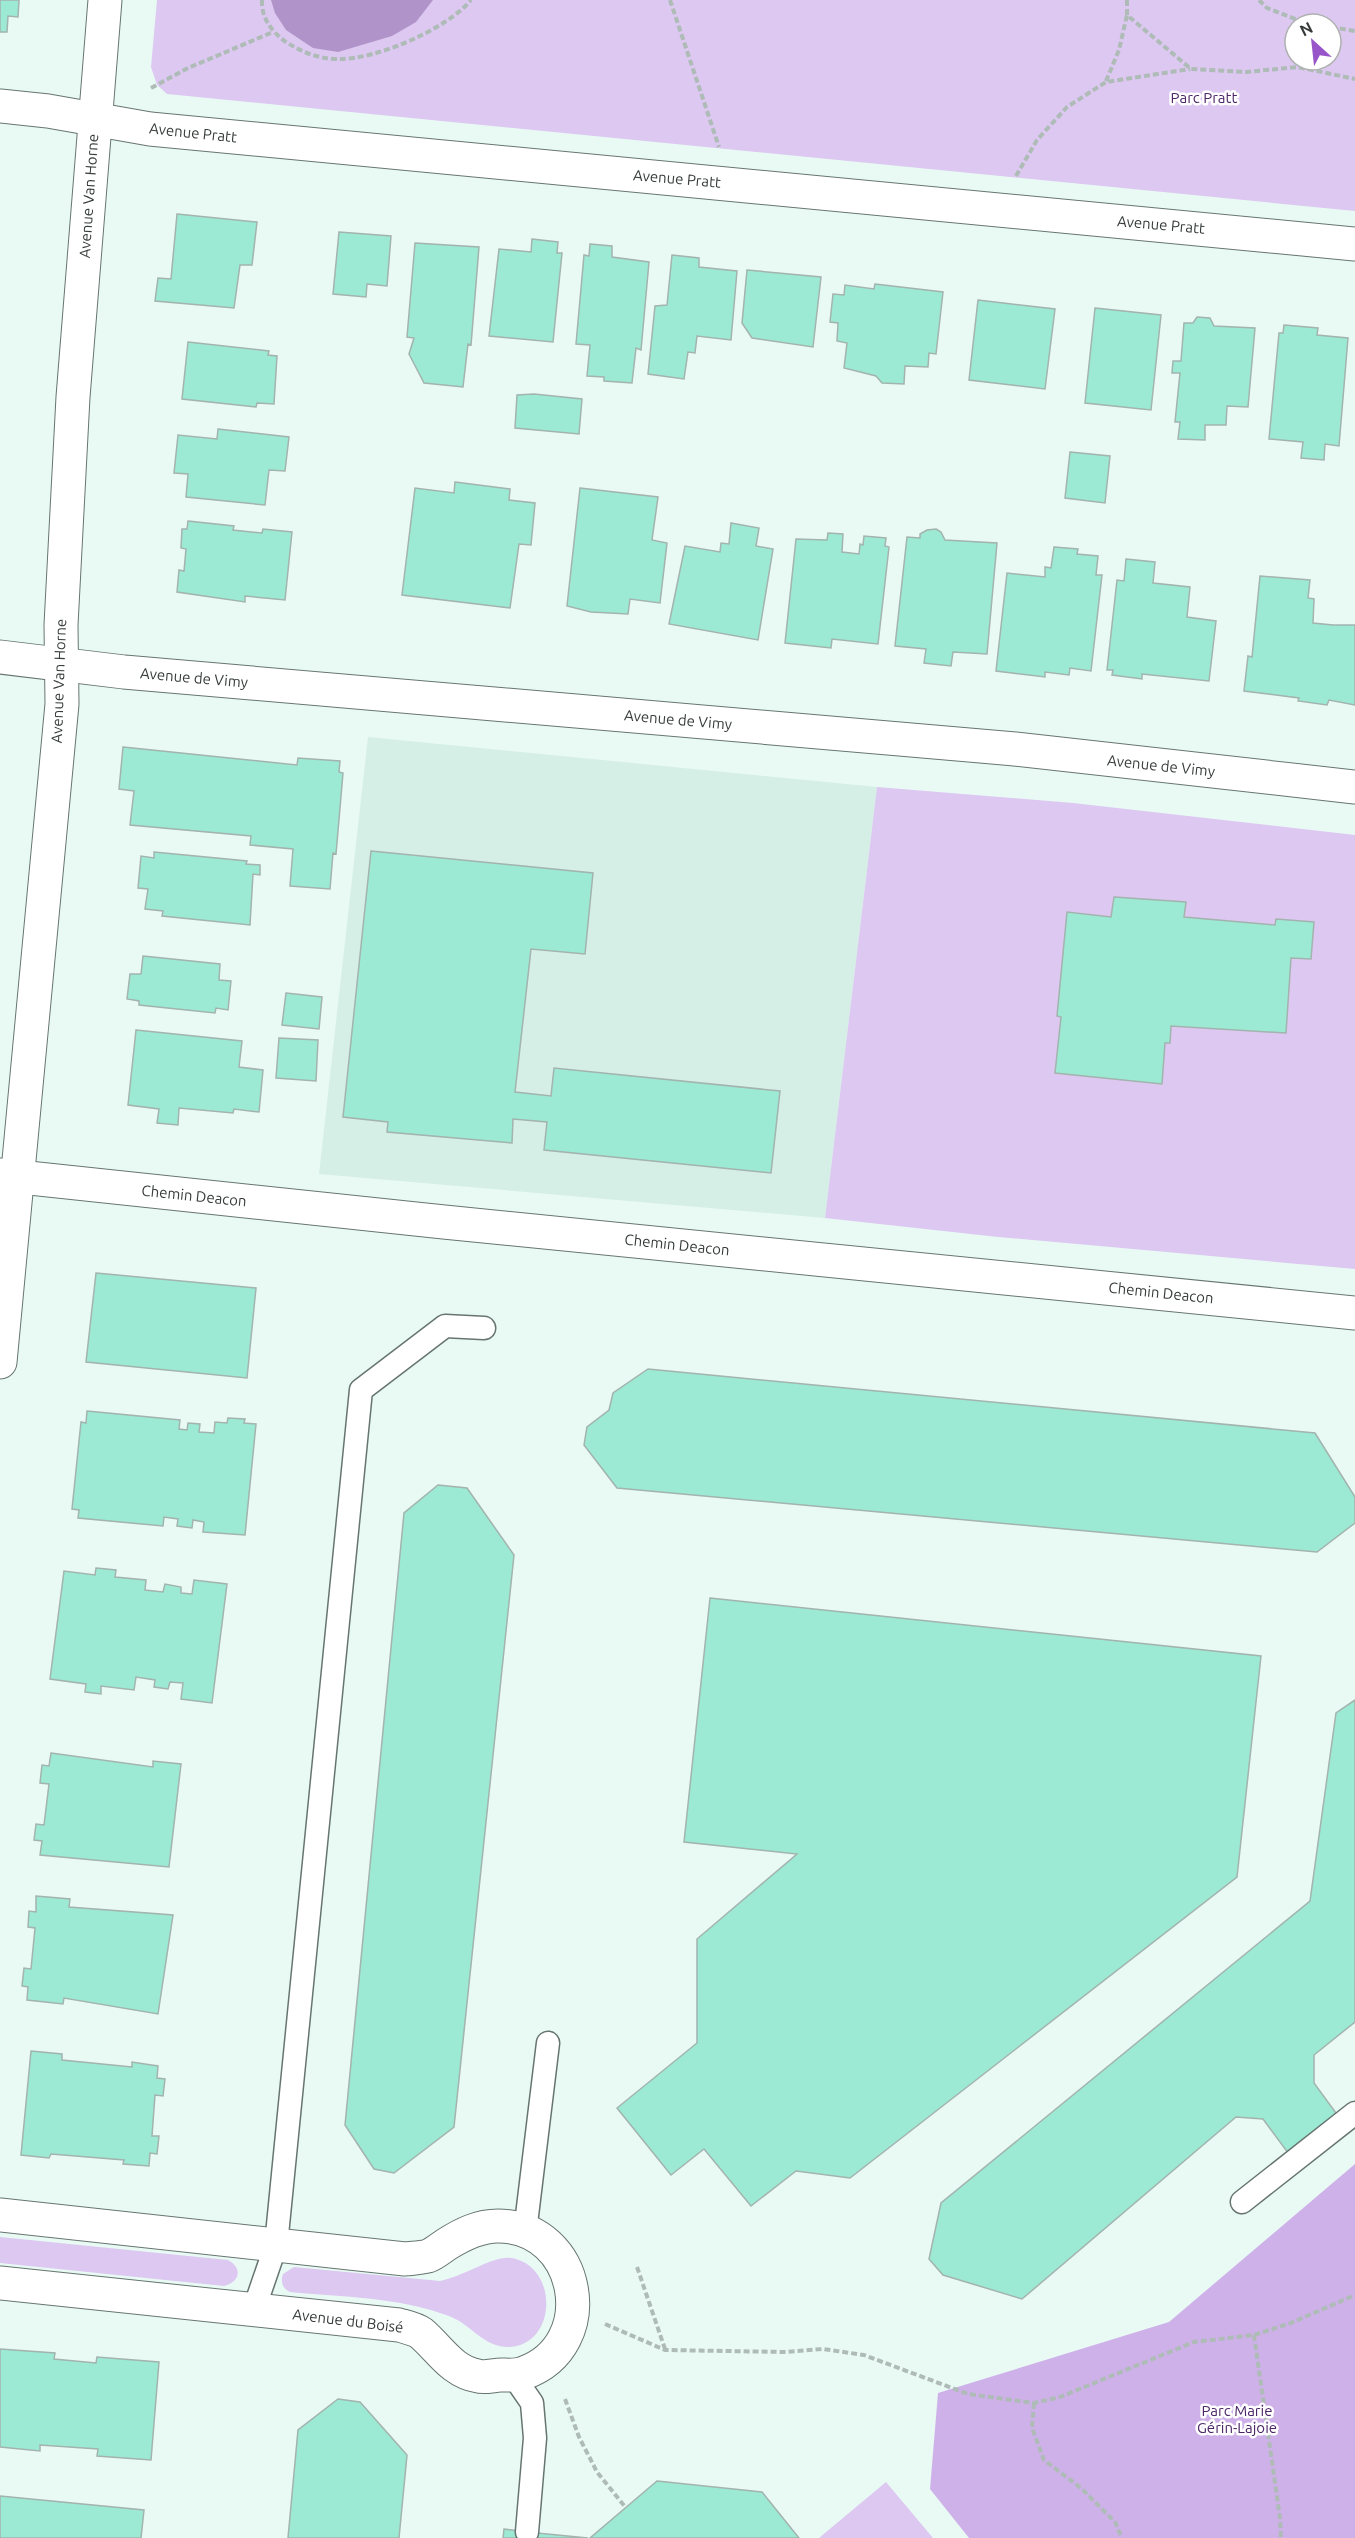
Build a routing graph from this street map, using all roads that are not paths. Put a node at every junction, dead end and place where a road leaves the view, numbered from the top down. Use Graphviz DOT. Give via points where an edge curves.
graph roads {
  1 [pos="105,0"];
  2 [pos="0,106"];
  3 [pos="94,119"];
  4 [pos="1355,244"];
  5 [pos="0,657"];
  6 [pos="61,663"];
  7 [pos="1355,787"];
  8 [pos="9,1176"];
  9 [pos="1355,1313"];
  10 [pos="484,1328"];
  11 [pos="0,1362"];
  12 [pos="548,2043"];
  13 [pos="1355,2113"];
  14 [pos="1242,2202"];
  15 [pos="0,2215"];
  16 [pos="525,2232"];
  17 [pos="276,2245"];
  18 [pos="0,2283"];
  19 [pos="254,2309"];
  20 [pos="512,2374"];
  21 [pos="527,2532"];
  1 -- 3 [label="street, Avenue Van Horne"];
  2 -- 3 [label="street, Avenue Pratt"];
  3 -- 4 [label="street, Avenue Pratt" via="162,130"];
  3 -- 6 [label="street, Avenue Van Horne" via="73,397"];
  5 -- 6 [label="street, Avenue de Vimy"];
  6 -- 7 [label="street, Avenue de Vimy" via="114,671 1015,749"];
  6 -- 8 [label="street, Avenue Van Horne" via="62,704"];
  8 -- 9 [label="street, Chemin Deacon"];
  8 -- 11 [label="street, Avenue Van Horne"];
  10 -- 17 [label="lane" via="445,1326 361,1389"];
  12 -- 16 [label="lane"];
  13 -- 14 [label="lane"];
  15 -- 17 [label="street, Avenue du Boisé"];
  16 -- 17 [label="street, Avenue du Boisé" via="499,2226 473,2230 429,2256 405,2259"];
  16 -- 20 [label="street, Avenue du Boisé" via="543,2242 566,2267 573,2311 568,2333 555,2352 540,2365 522,2374"];
  17 -- 19 [label="lane"];
  18 -- 19 [label="street, Avenue du Boisé"];
  19 -- 20 [label="street, Avenue du Boisé" via="399,2325 419,2332 456,2367 478,2376"];
  20 -- 21 [label="lane" via="532,2403 535,2438"];
}
